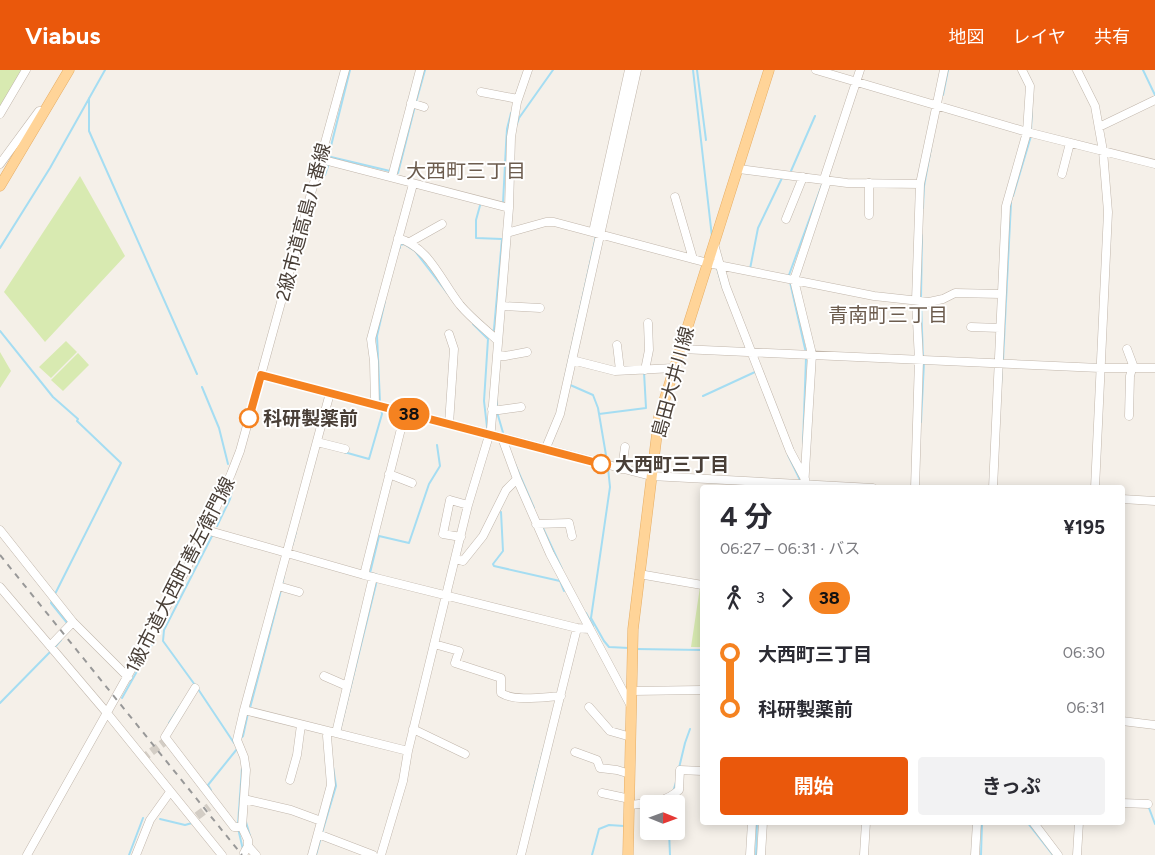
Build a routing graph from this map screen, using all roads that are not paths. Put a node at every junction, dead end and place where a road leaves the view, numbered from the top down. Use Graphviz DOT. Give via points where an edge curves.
graph roads {
  1 [pos="26,70"];
  2 [pos="69,70"];
  3 [pos="345,70"];
  4 [pos="420,70"];
  5 [pos="528,70"];
  6 [pos="629,70"];
  7 [pos="637,70"];
  8 [pos="769,70"];
  9 [pos="816,70"];
  10 [pos="860,70"];
  11 [pos="944,70"];
  12 [pos="1022,70"];
  13 [pos="1077,70"];
  14 [pos="856,82"];
  15 [pos="480,92"];
  16 [pos="518,99"];
  17 [pos="1155,100"];
  18 [pos="412,103"];
  19 [pos="937,106"];
  20 [pos="424,107"];
  21 [pos="44,111"];
  22 [pos="0,114"];
  23 [pos="1099,127"];
  24 [pos="1027,132"];
  25 [pos="1070,143"];
  26 [pos="1103,151"];
  27 [pos="320,159"];
  28 [pos="0,164"];
  29 [pos="1155,164"];
  30 [pos="739,168"];
  31 [pos="1062,174"];
  32 [pos="803,177"];
  33 [pos="392,178"];
  34 [pos="824,178"];
  35 [pos="869,183"];
  36 [pos="413,184"];
  37 [pos="920,184"];
  38 [pos="0,186"];
  39 [pos="675,197"];
  40 [pos="509,208"];
  41 [pos="868,215"];
  42 [pos="786,219"];
  43 [pos="442,224"];
  44 [pos="507,233"];
  45 [pos="597,233"];
  46 [pos="398,238"];
  47 [pos="410,242"];
  48 [pos="714,244"];
  49 [pos="693,259"];
  50 [pos="708,263"];
  51 [pos="720,265"];
  52 [pos="794,280"];
  53 [pos="1001,294"];
  54 [pos="916,301"];
  55 [pos="501,306"];
  56 [pos="540,308"];
  57 [pos="648,323"];
  58 [pos="971,327"];
  59 [pos="1000,328"];
  60 [pos="449,334"];
  61 [pos="497,340"];
  62 [pos="617,345"];
  63 [pos="681,349"];
  64 [pos="1127,349"];
  65 [pos="527,352"];
  66 [pos="751,352"];
  67 [pos="812,354"];
  68 [pos="497,356"];
  69 [pos="572,360"];
  70 [pos="919,360"];
  71 [pos="999,362"];
  72 [pos="674,368"];
  73 [pos="1100,368"];
  74 [pos="1132,368"];
  75 [pos="1155,368"];
  76 [pos="620,370"];
  77 [pos="645,370"];
  78 [pos="261,375"];
  79 [pos="330,393"];
  80 [pos="375,405"];
  81 [pos="521,407"];
  82 [pos="492,408"];
  83 [pos="404,413"];
  84 [pos="1129,416"];
  85 [pos="449,424"];
  86 [pos="488,434"];
  87 [pos="502,438"];
  88 [pos="317,442"];
  89 [pos="625,447"];
  90 [pos="345,449"];
  91 [pos="545,450"];
  92 [pos="622,469"];
  93 [pos="389,474"];
  94 [pos="651,476"];
  95 [pos="517,478"];
  96 [pos="412,483"];
  97 [pos="805,485"];
  98 [pos="915,485"];
  99 [pos="993,485"];
  100 [pos="1095,485"];
  101 [pos="1125,499"];
  102 [pos="1155,501"];
  103 [pos="468,505"];
  104 [pos="536,524"];
  105 [pos="0,530"];
  106 [pos="206,530"];
  107 [pos="572,536"];
  108 [pos="461,537"];
  109 [pos="287,553"];
  110 [pos="455,559"];
  111 [pos="639,574"];
  112 [pos="364,575"];
  113 [pos="374,577"];
  114 [pos="700,585"];
  115 [pos="278,586"];
  116 [pos="0,587"];
  117 [pos="299,592"];
  118 [pos="446,595"];
  119 [pos="73,622"];
  120 [pos="576,628"];
  121 [pos="589,629"];
  122 [pos="434,644"];
  123 [pos="50,646"];
  124 [pos="324,676"];
  125 [pos="128,677"];
  126 [pos="347,686"];
  127 [pos="194,688"];
  128 [pos="700,690"];
  129 [pos="632,691"];
  130 [pos="561,696"];
  131 [pos="589,707"];
  132 [pos="632,708"];
  133 [pos="244,710"];
  134 [pos="107,713"];
  135 [pos="1125,721"];
  136 [pos="301,725"];
  137 [pos="1155,725"];
  138 [pos="413,729"];
  139 [pos="333,732"];
  140 [pos="631,737"];
  141 [pos="408,751"];
  142 [pos="575,752"];
  143 [pos="465,754"];
  144 [pos="700,771"];
  145 [pos="630,774"];
  146 [pos="290,780"];
  147 [pos="170,792"];
  148 [pos="602,793"];
  149 [pos="244,799"];
  150 [pos="630,802"];
  151 [pos="1125,803"];
  152 [pos="1148,804"];
  153 [pos="322,821"];
  154 [pos="752,825"];
  155 [pos="763,825"];
  156 [pos="866,825"];
  157 [pos="977,825"];
  158 [pos="1035,825"];
  159 [pos="1079,825"];
  160 [pos="242,827"];
  161 [pos="318,834"];
  162 [pos="27,855"];
  163 [pos="136,855"];
  164 [pos="222,855"];
  165 [pos="256,855"];
  166 [pos="312,855"];
  167 [pos="373,855"];
  168 [pos="381,855"];
  169 [pos="522,855"];
  170 [pos="628,855"];
  171 [pos="750,855"];
  172 [pos="761,855"];
  173 [pos="864,855"];
  174 [pos="975,855"];
  175 [pos="1058,855"];
  176 [pos="1077,855"];
  1 -- 22 [label="street"];
  2 -- 21 [label="main road"];
  3 -- 27 [label="street, 2級市道高島八番線"];
  4 -- 18 [label="street"];
  5 -- 16 [label="street"];
  6 -- 45 [label="street"];
  7 -- 45 [label="street"];
  8 -- 30 [label="main road, 島田大井川線"];
  9 -- 14 [label="street"];
  10 -- 14 [label="street"];
  11 -- 19 [label="street"];
  12 -- 24 [label="street" via="1030,86"];
  13 -- 23 [label="street" via="1095,106"];
  14 -- 19 [label="street"];
  14 -- 34 [label="street"];
  15 -- 16 [label="street"];
  16 -- 40 [label="street" via="511,137"];
  17 -- 23 [label="street"];
  18 -- 20 [label="street"];
  18 -- 33 [label="street"];
  19 -- 24 [label="street"];
  19 -- 37 [label="street"];
  21 -- 28 [label="street" via="39,111"];
  21 -- 38 [label="main road"];
  23 -- 26 [label="street"];
  24 -- 25 [label="street"];
  24 -- 53 [label="street" via="1006,206"];
  25 -- 26 [label="street"];
  25 -- 31 [label="street"];
  26 -- 29 [label="street"];
  26 -- 73 [label="street" via="1108,212"];
  27 -- 33 [label="street"];
  27 -- 78 [label="street, 2級市道高島八番線"];
  30 -- 32 [label="street"];
  30 -- 48 [label="main road, 島田大井川線"];
  32 -- 34 [label="street"];
  32 -- 42 [label="street"];
  33 -- 36 [label="street"];
  34 -- 35 [label="street"];
  34 -- 52 [label="street" via="826,184"];
  35 -- 37 [label="street"];
  35 -- 41 [label="street"];
  36 -- 40 [label="street"];
  36 -- 46 [label="street"];
  37 -- 54 [label="street"];
  39 -- 49 [label="street"];
  40 -- 44 [label="street"];
  43 -- 47 [label="street"];
  44 -- 45 [label="street" via="546,222"];
  44 -- 55 [label="street"];
  45 -- 49 [label="street"];
  45 -- 69 [label="street"];
  46 -- 47 [label="street"];
  46 -- 80 [label="street" via="371,339"];
  47 -- 61 [label="street" via="424,253 459,304"];
  48 -- 50 [label="main road, 島田大井川線"];
  48 -- 51 [label="street"];
  49 -- 50 [label="street"];
  50 -- 51 [label="street"];
  50 -- 63 [label="main road, 島田大井川線"];
  51 -- 52 [label="street"];
  51 -- 66 [label="street"];
  52 -- 54 [label="street"];
  52 -- 67 [label="street"];
  53 -- 54 [label="street" via="955,293 929,302"];
  53 -- 59 [label="street"];
  54 -- 70 [label="street"];
  55 -- 56 [label="street"];
  55 -- 61 [label="street"];
  57 -- 77 [label="street" via="649,350"];
  58 -- 59 [label="street"];
  59 -- 71 [label="street"];
  60 -- 85 [label="street" via="454,349"];
  61 -- 68 [label="street"];
  62 -- 76 [label="street"];
  63 -- 66 [label="street"];
  63 -- 72 [label="main road, 島田大井川線"];
  64 -- 74 [label="street"];
  65 -- 68 [label="street"];
  66 -- 67 [label="street"];
  66 -- 97 [label="street"];
  67 -- 70 [label="street"];
  67 -- 97 [label="street"];
  68 -- 82 [label="street"];
  69 -- 76 [label="street"];
  69 -- 91 [label="street" via="560,414"];
  70 -- 71 [label="street"];
  70 -- 98 [label="street"];
  71 -- 73 [label="street"];
  71 -- 99 [label="street"];
  72 -- 77 [label="street"];
  72 -- 94 [label="main road, 島田大井川線" via="659,417"];
  73 -- 74 [label="street"];
  73 -- 100 [label="street"];
  74 -- 75 [label="street"];
  74 -- 84 [label="street"];
  76 -- 77 [label="street"];
  78 -- 79 [label="street"];
  78 -- 106 [label="street, 1級市道大西町善左衛門線" via="240,451"];
  79 -- 80 [label="street"];
  79 -- 88 [label="street"];
  80 -- 83 [label="street"];
  81 -- 82 [label="street"];
  82 -- 86 [label="street"];
  83 -- 85 [label="street"];
  83 -- 93 [label="street"];
  85 -- 86 [label="street"];
  86 -- 87 [label="street"];
  86 -- 103 [label="street"];
  87 -- 91 [label="street"];
  87 -- 95 [label="street"];
  88 -- 90 [label="street"];
  88 -- 109 [label="street"];
  89 -- 92 [label="street"];
  91 -- 92 [label="street"];
  92 -- 94 [label="street"];
  93 -- 96 [label="street"];
  93 -- 112 [label="street"];
  94 -- 97 [label="street"];
  94 -- 111 [label="main road, 島田大井川線"];
  95 -- 104 [label="street"];
  95 -- 110 [label="street" via="506,490 483,536 464,561"];
  101 -- 102 [label="street"];
  103 -- 108 [label="street"];
  103 -- 108 [label="street" via="450,500 443,534"];
  104 -- 107 [label="street" via="569,523"];
  104 -- 121 [label="street"];
  105 -- 119 [label="street"];
  106 -- 109 [label="street"];
  106 -- 125 [label="street, 1級市道大西町善左衛門線"];
  108 -- 110 [label="street"];
  109 -- 112 [label="street"];
  109 -- 115 [label="street"];
  110 -- 118 [label="street"];
  111 -- 114 [label="street"];
  111 -- 129 [label="main road, 島田大井川線" via="633,629"];
  112 -- 113 [label="street"];
  113 -- 118 [label="street"];
  113 -- 126 [label="street"];
  115 -- 117 [label="street"];
  115 -- 133 [label="street"];
  116 -- 123 [label="street"];
  118 -- 120 [label="street"];
  118 -- 122 [label="street"];
  119 -- 123 [label="street"];
  119 -- 125 [label="street"];
  120 -- 121 [label="street"];
  120 -- 130 [label="street"];
  121 -- 132 [label="street"];
  122 -- 130 [label="street" via="459,651 455,663 501,678 501,693 506,696"];
  122 -- 138 [label="street"];
  123 -- 134 [label="street"];
  124 -- 126 [label="street"];
  125 -- 134 [label="street, 1級市道大西町善左衛門線"];
  126 -- 139 [label="street"];
  127 -- 160 [label="street" via="165,737 212,805 234,827"];
  128 -- 129 [label="street"];
  129 -- 132 [label="main road, 島田大井川線"];
  130 -- 169 [label="street"];
  131 -- 140 [label="street" via="610,732"];
  132 -- 140 [label="main road, 島田大井川線"];
  133 -- 136 [label="street"];
  133 -- 149 [label="street" via="237,740 246,770"];
  134 -- 147 [label="street"];
  134 -- 162 [label="street, 1級市道大西町善左衛門線"];
  135 -- 137 [label="street"];
  136 -- 139 [label="street"];
  136 -- 146 [label="street"];
  138 -- 141 [label="street"];
  138 -- 143 [label="street"];
  139 -- 141 [label="street"];
  139 -- 153 [label="street" via="327,736 331,785"];
  140 -- 145 [label="main road, 島田大井川線"];
  141 -- 168 [label="street" via="403,781"];
  142 -- 145 [label="street" via="597,760 600,768"];
  144 -- 150 [label="street" via="680,770 678,790 663,800"];
  145 -- 150 [label="main road, 島田大井川線"];
  147 -- 163 [label="street" via="150,820"];
  147 -- 164 [label="street" via="195,818"];
  148 -- 150 [label="street"];
  149 -- 153 [label="street"];
  149 -- 160 [label="street"];
  150 -- 170 [label="main road, 島田大井川線"];
  151 -- 152 [label="street"];
  153 -- 161 [label="street"];
  154 -- 171 [label="street"];
  155 -- 172 [label="street"];
  156 -- 173 [label="street"];
  157 -- 174 [label="street"];
  158 -- 175 [label="street"];
  159 -- 176 [label="street"];
  160 -- 165 [label="street" via="248,840 246,849"];
  161 -- 166 [label="street"];
  161 -- 167 [label="street"];
}
